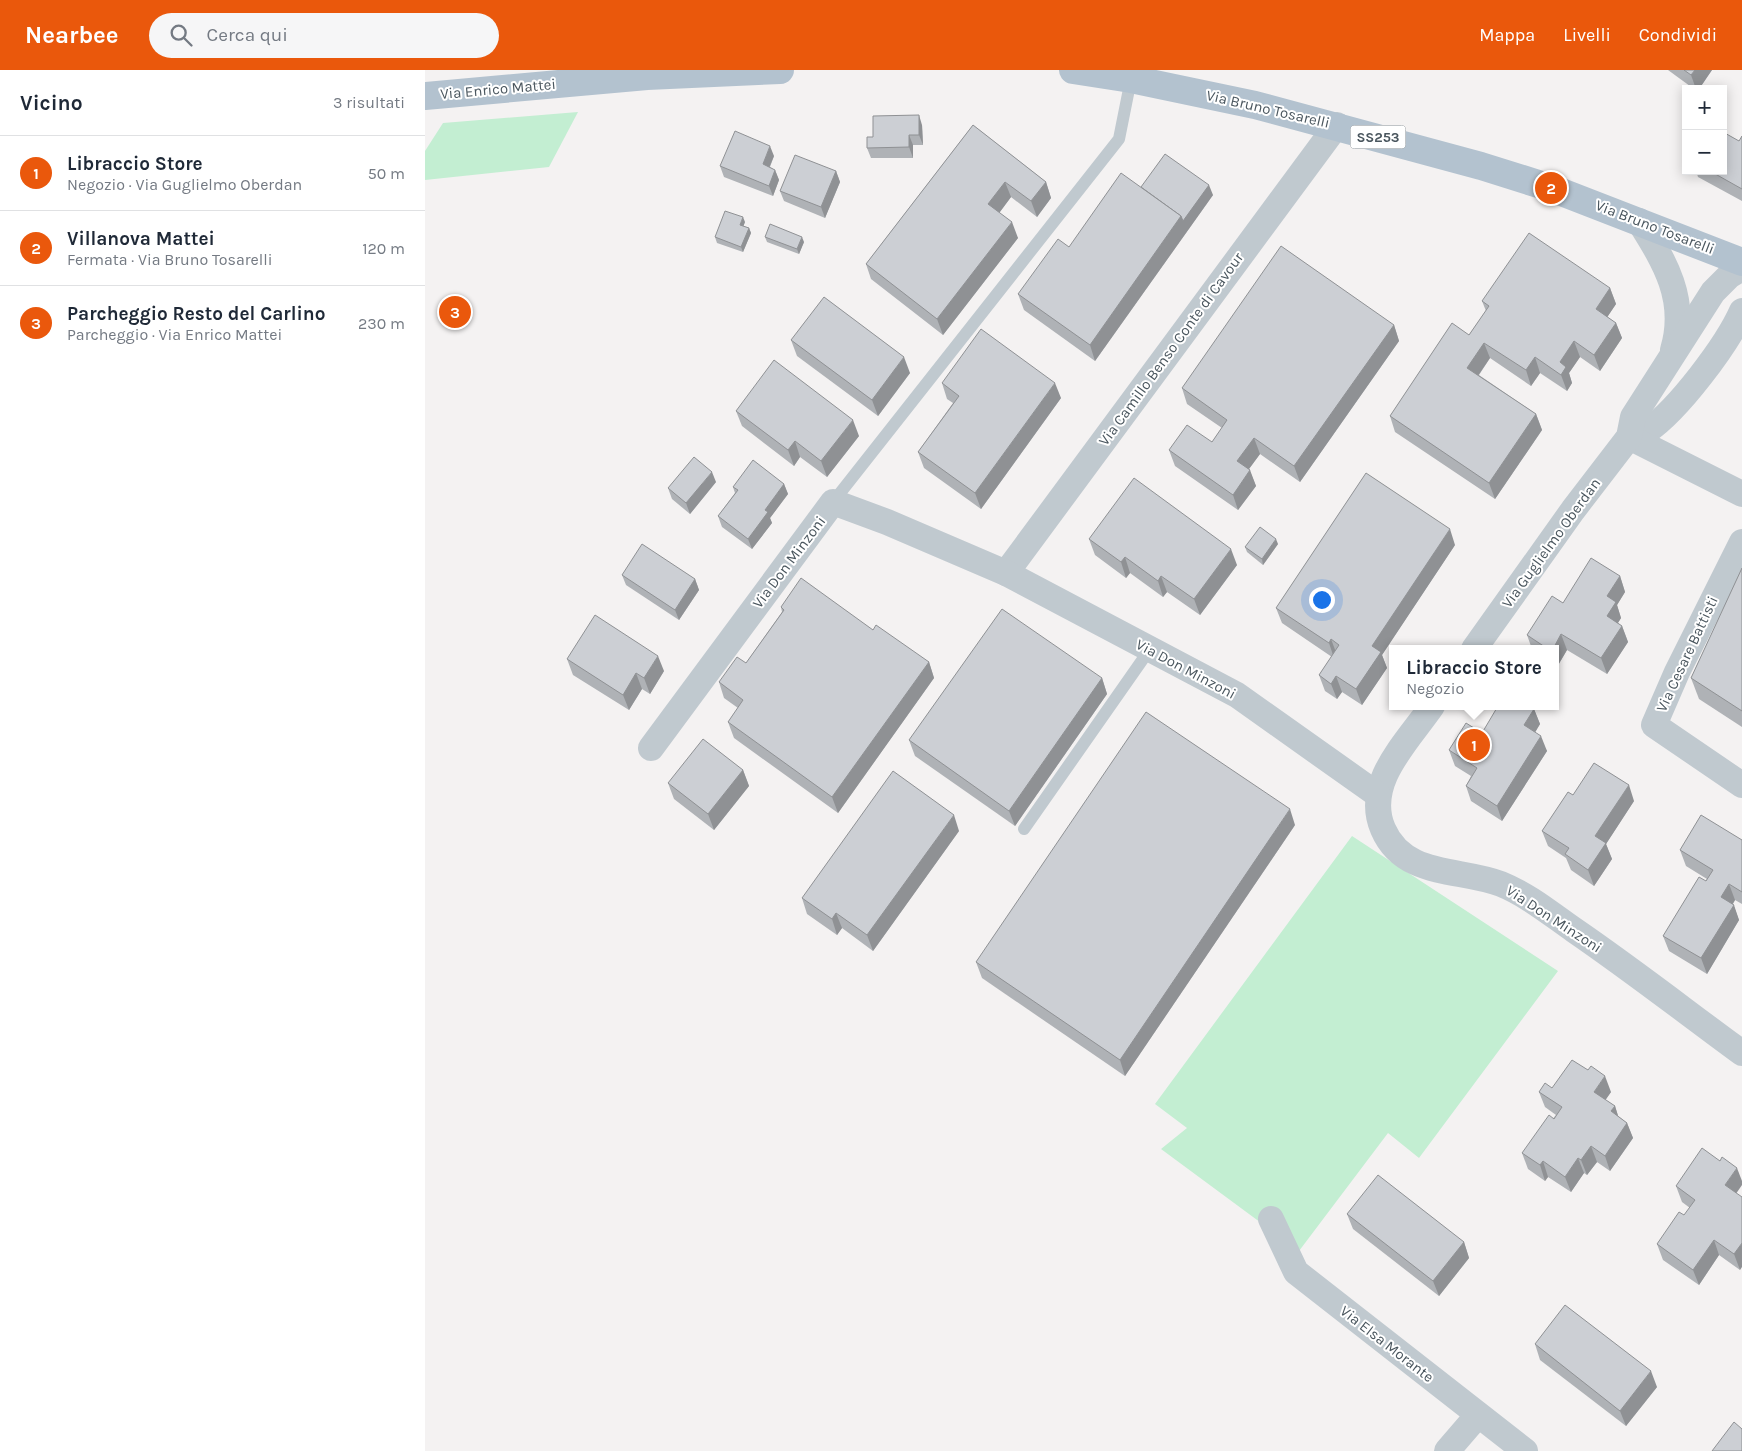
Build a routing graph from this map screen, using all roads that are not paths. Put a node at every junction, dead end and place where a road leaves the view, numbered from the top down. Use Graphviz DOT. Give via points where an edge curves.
graph roads {
  1 [pos="780,70"];
  2 [pos="1073,70"];
  3 [pos="1131,79"];
  4 [pos="425,96"];
  5 [pos="1337,125"];
  6 [pos="1639,221"];
  7 [pos="1742,262"];
  8 [pos="1742,268"];
  9 [pos="1742,311"];
  10 [pos="1742,346"];
  11 [pos="1671,356"];
  12 [pos="1703,372"];
  13 [pos="1629,438"];
  14 [pos="1742,494"];
  15 [pos="833,502"];
  16 [pos="1742,542"];
  17 [pos="1006,573"];
  18 [pos="1477,645"];
  19 [pos="1150,649"];
  20 [pos="1430,710"];
  21 [pos="651,748"];
  22 [pos="1742,785"];
  23 [pos="1378,795"];
  24 [pos="1024,829"];
  25 [pos="1742,1053"];
  26 [pos="1271,1219"];
  27 [pos="1478,1415"];
  28 [pos="1447,1451"];
  29 [pos="1525,1451"];
  1 -- 4 [label="main road, Via Enrico Mattei" via="647,76"];
  2 -- 3 [label="main road, Via Bruno Tosarelli / SS253"];
  3 -- 5 [label="main road, Via Bruno Tosarelli / SS253"];
  3 -- 15 [label="lane" via="1119,139"];
  5 -- 6 [label="main road, Via Bruno Tosarelli / SS253" via="1489,168"];
  5 -- 17 [label="street, Via Camillo Benso Conte di Cavour"];
  6 -- 7 [label="main road, Via Bruno Tosarelli / SS253"];
  6 -- 11 [label="street, Via Guglielmo Oberdan" via="1663,258 1674,290 1676,339"];
  8 -- 11 [label="street, Via Guglielmo Oberdan" via="1713,292"];
  9 -- 12 [label="street, Via Guglielmo Oberdan" via="1737,324"];
  10 -- 12 [label="street, Via Guglielmo Oberdan"];
  11 -- 13 [label="street, Via Guglielmo Oberdan" via="1633,417"];
  12 -- 13 [label="street, Via Guglielmo Oberdan" via="1647,431"];
  13 -- 14 [label="street"];
  13 -- 18 [label="street, Via Guglielmo Oberdan"];
  15 -- 17 [label="street, Via Don Minzoni"];
  15 -- 21 [label="street, Via Don Minzoni"];
  16 -- 22 [label="street, Via Cesare Battisti" via="1654,725"];
  17 -- 19 [label="street, Via Don Minzoni"];
  19 -- 23 [label="street, Via Don Minzoni" via="1237,695"];
  19 -- 24 [label="lane"];
  20 -- 23 [label="street" via="1390,766"];
  23 -- 25 [label="street, Via Don Minzoni" via="1383,829 1398,851 1423,867 1487,880 1525,896"];
  26 -- 27 [label="street, Via Elsa Morante" via="1296,1272"];
  27 -- 28 [label="street"];
  27 -- 29 [label="street, Via Elsa Morante"];
}
